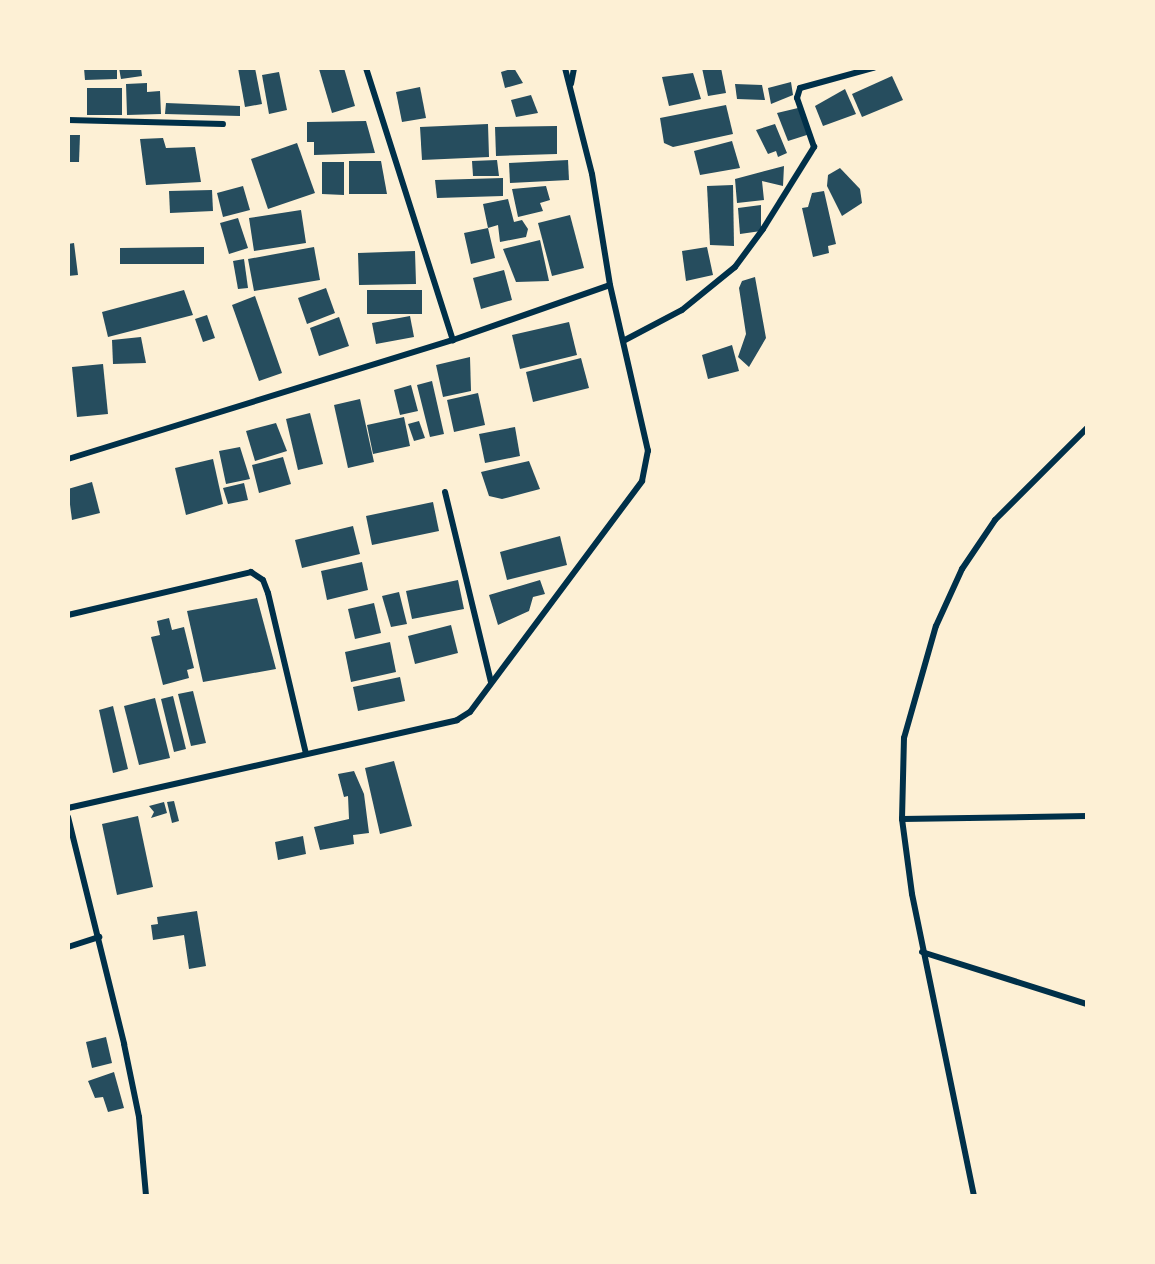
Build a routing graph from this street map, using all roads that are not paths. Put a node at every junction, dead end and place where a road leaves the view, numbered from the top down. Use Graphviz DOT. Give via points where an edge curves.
graph roads {
  1 [pos="366,68"];
  2 [pos="565,68"];
  3 [pos="574,68"];
  4 [pos="873,68"];
  5 [pos="571,85"];
  6 [pos="68,120"];
  7 [pos="223,124"];
  8 [pos="610,285"];
  9 [pos="453,340"];
  10 [pos="625,340"];
  11 [pos="1087,428"];
  12 [pos="68,459"];
  13 [pos="445,492"];
  14 [pos="68,615"];
  15 [pos="491,682"];
  16 [pos="306,754"];
  17 [pos="68,808"];
  18 [pos="1087,816"];
  19 [pos="68,817"];
  20 [pos="902,819"];
  21 [pos="99,937"];
  22 [pos="68,947"];
  23 [pos="922,952"];
  24 [pos="1087,1004"];
  25 [pos="146,1196"];
  26 [pos="974,1196"];
  1 -- 9 [label="street"];
  2 -- 5 [label="street"];
  3 -- 5 [label="street"];
  4 -- 10 [label="street" via="800,88 797,98 814,147 763,229 735,267 682,310"];
  5 -- 8 [label="street"];
  6 -- 7 [label="street"];
  8 -- 9 [label="street"];
  8 -- 10 [label="street"];
  9 -- 12 [label="street"];
  10 -- 15 [label="street" via="648,468"];
  11 -- 20 [label="street" via="995,520 962,569 918,679 904,738"];
  13 -- 15 [label="street"];
  14 -- 16 [label="street" via="251,572 263,580 268,593"];
  15 -- 16 [label="street" via="470,712 457,720"];
  16 -- 17 [label="street"];
  18 -- 20 [label="street"];
  19 -- 21 [label="street"];
  20 -- 23 [label="street"];
  21 -- 22 [label="street"];
  21 -- 25 [label="street" via="139,1117"];
  23 -- 24 [label="street"];
  23 -- 26 [label="street"];
}
